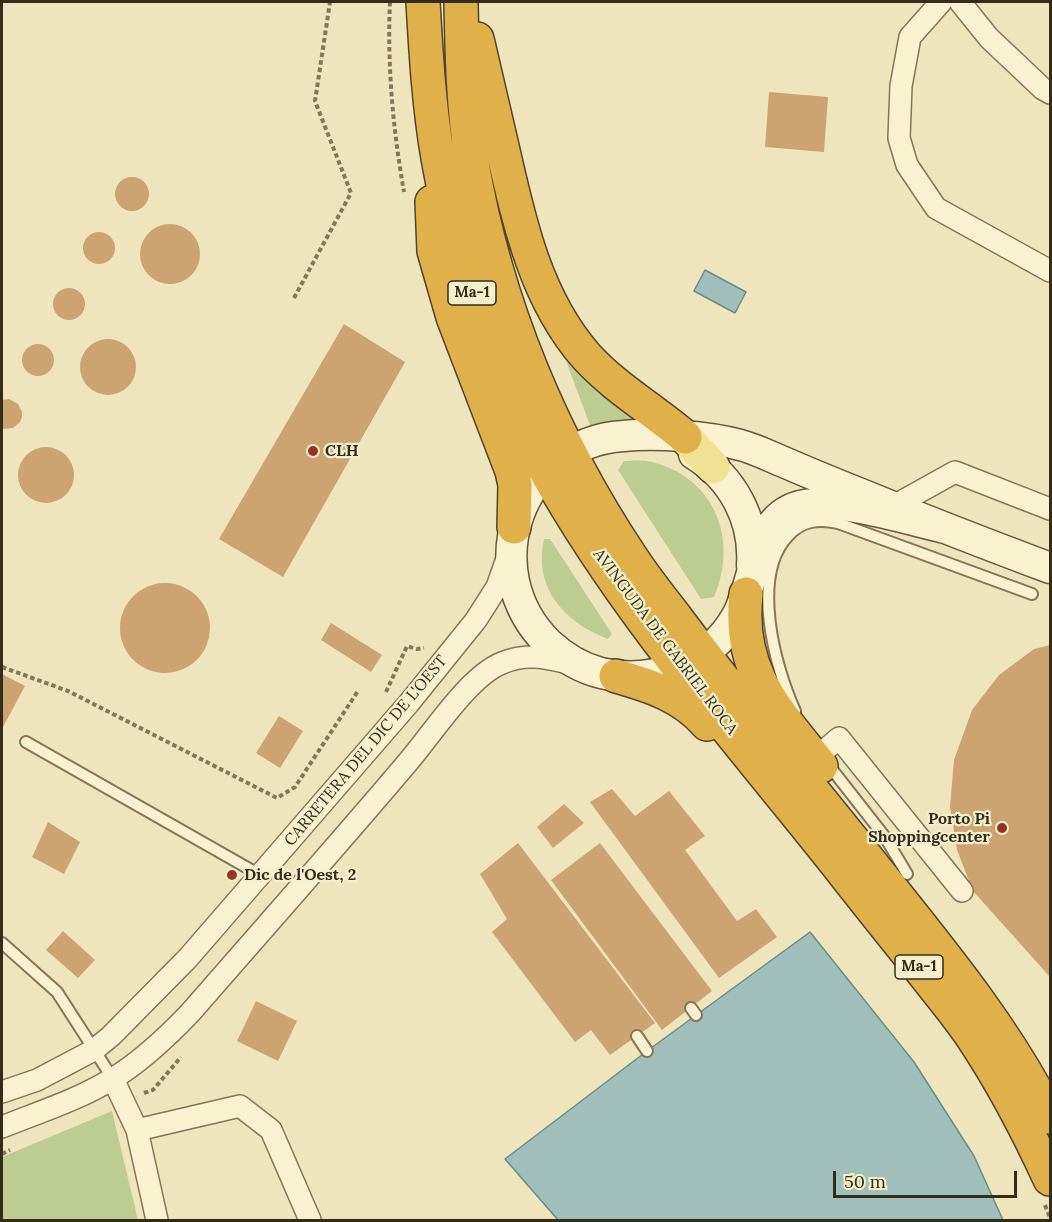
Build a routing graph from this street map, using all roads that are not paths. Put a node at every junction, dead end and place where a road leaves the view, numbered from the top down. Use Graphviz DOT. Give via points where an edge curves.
graph roads {
  1 [pos="423,2"];
  2 [pos="461,2"];
  3 [pos="468,2"];
  4 [pos="941,2"];
  5 [pos="960,2"];
  6 [pos="1050,93"];
  7 [pos="430,104"];
  8 [pos="1050,271"];
  9 [pos="644,436"];
  10 [pos="685,437"];
  11 [pos="558,462"];
  12 [pos="713,467"];
  13 [pos="892,507"];
  14 [pos="1050,509"];
  15 [pos="827,521"];
  16 [pos="945,528"];
  17 [pos="513,537"];
  18 [pos="762,544"];
  19 [pos="1050,568"];
  20 [pos="749,584"];
  21 [pos="1032,594"];
  22 [pos="691,660"];
  23 [pos="581,666"];
  24 [pos="616,676"];
  25 [pos="26,742"];
  26 [pos="825,750"];
  27 [pos="763,772"];
  28 [pos="907,874"];
  29 [pos="260,875"];
  30 [pos="962,891"];
  31 [pos="926,933"];
  32 [pos="2,943"];
  33 [pos="637,1036"];
  34 [pos="94,1050"];
  35 [pos="647,1051"];
  36 [pos="113,1079"];
  37 [pos="2,1092"];
  38 [pos="1050,1117"];
  39 [pos="2,1127"];
  40 [pos="137,1130"];
  41 [pos="1050,1179"];
  42 [pos="157,1221"];
  43 [pos="310,1221"];
  1 -- 7 [label="highway, AVINGUDA DE GABRIEL ROCA / Ma-1"];
  2 -- 11 [label="highway, AVINGUDA DE GABRIEL ROCA / Ma-1" via="472,160 487,237"];
  3 -- 10 [label="highway" via="516,211 551,303 572,338 597,368"];
  4 -- 8 [label="street" via="910,37 901,86 899,138 907,165 936,208"];
  5 -- 6 [label="street" via="989,38"];
  7 -- 11 [label="highway, AVINGUDA DE GABRIEL ROCA / Ma-1" via="462,262 496,362"];
  7 -- 17 [label="highway" via="434,251 453,317 512,471"];
  9 -- 10 [label="street"];
  9 -- 11 [label="street" via="605,438"];
  9 -- 12 [label="street" via="681,446"];
  10 -- 12 [label="main road"];
  10 -- 13 [label="street" via="743,446"];
  11 -- 17 [label="street" via="530,492 520,509"];
  11 -- 22 [label="highway, AVINGUDA DE GABRIEL ROCA / Ma-1" via="632,559"];
  12 -- 20 [label="street" via="746,515 753,554"];
  13 -- 14 [label="street" via="955,472"];
  13 -- 16 [label="street"];
  15 -- 18 [label="lane" via="803,519 784,523"];
  15 -- 21 [label="lane"];
  15 -- 28 [label="lane" via="800,525 776,554 768,586 776,654 791,702 813,744 885,837"];
  16 -- 18 [label="street" via="841,505 807,504 784,513"];
  16 -- 19 [label="street"];
  17 -- 23 [label="street" via="511,567 515,587 532,624 561,654"];
  17 -- 29 [label="street, CARRETERA DEL DIC DE L'OEST" via="497,587 476,620"];
  18 -- 20 [label="street"];
  20 -- 22 [label="street" via="731,625 713,646"];
  20 -- 28 [label="highway" via="745,628 755,674 767,697"];
  22 -- 24 [label="street" via="661,674"];
  22 -- 27 [label="highway, AVINGUDA DE GABRIEL ROCA / Ma-1"];
  22 -- 31 [label="highway, AVINGUDA DE GABRIEL ROCA / Ma-1"];
  23 -- 24 [label="street"];
  23 -- 36 [label="street" via="527,656 489,670 454,704 190,1013 164,1040"];
  24 -- 27 [label="highway" via="653,687 685,703 725,745"];
  25 -- 29 [label="lane"];
  26 -- 30 [label="street" via="838,738"];
  27 -- 41 [label="highway, AVINGUDA DE GABRIEL ROCA / Ma-1" via="965,1027 1013,1104"];
  28 -- 31 [label="highway"];
  29 -- 34 [label="street, CARRETERA DEL DIC DE L'OEST" via="180,966"];
  31 -- 38 [label="highway, AVINGUDA DE GABRIEL ROCA / Ma-1" via="1011,1048"];
  32 -- 34 [label="lane" via="57,992"];
  33 -- 35 [label="lane"];
  34 -- 36 [label="lane"];
  34 -- 37 [label="street, CARRETERA DEL DIC DE L'OEST" via="37,1080"];
  36 -- 39 [label="street"];
  36 -- 40 [label="street"];
  40 -- 42 [label="street"];
  40 -- 43 [label="street" via="240,1106 271,1130"];
}
